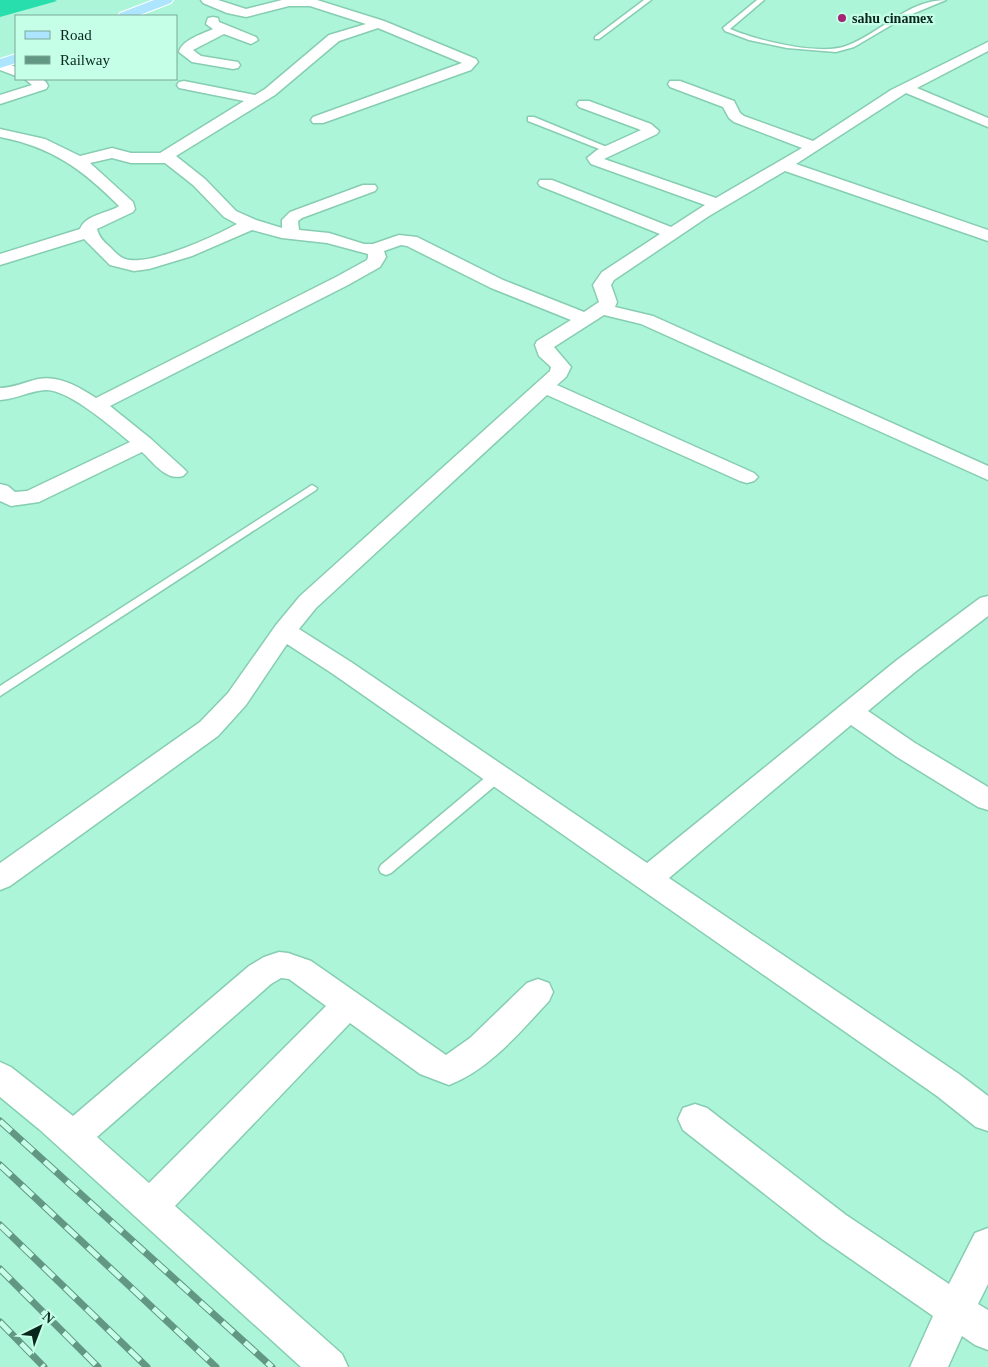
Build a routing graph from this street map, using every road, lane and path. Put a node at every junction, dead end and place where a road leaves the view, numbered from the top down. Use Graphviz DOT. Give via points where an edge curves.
graph roads {
  1 [pos="166,0"];
  2 [pos="207,0"];
  3 [pos="648,0"];
  4 [pos="761,0"];
  5 [pos="943,0"];
  6 [pos="239,12"];
  7 [pos="128,15"];
  8 [pos="379,24"];
  9 [pos="223,29"];
  10 [pos="597,38"];
  11 [pos="250,40"];
  12 [pos="988,46"];
  13 [pos="15,58"];
  14 [pos="0,64"];
  15 [pos="233,65"];
  16 [pos="15,72"];
  17 [pos="34,80"];
  18 [pos="676,84"];
  19 [pos="184,85"];
  20 [pos="905,88"];
  21 [pos="0,100"];
  22 [pos="258,100"];
  23 [pos="584,104"];
  24 [pos="531,119"];
  25 [pos="318,120"];
  26 [pos="988,123"];
  27 [pos="0,133"];
  28 [pos="814,147"];
  29 [pos="610,150"];
  30 [pos="163,158"];
  31 [pos="79,161"];
  32 [pos="783,165"];
  33 [pos="546,183"];
  34 [pos="369,188"];
  35 [pos="716,204"];
  36 [pos="250,224"];
  37 [pos="88,232"];
  38 [pos="671,233"];
  39 [pos="290,234"];
  40 [pos="988,236"];
  41 [pos="375,249"];
  42 [pos="0,260"];
  43 [pos="594,314"];
  44 [pos="546,387"];
  45 [pos="0,394"];
  46 [pos="95,406"];
  47 [pos="144,442"];
  48 [pos="176,472"];
  49 [pos="988,474"];
  50 [pos="747,477"];
  51 [pos="312,488"];
  52 [pos="0,491"];
  53 [pos="988,604"];
  54 [pos="284,631"];
  55 [pos="0,692"];
  56 [pos="851,712"];
  57 [pos="498,775"];
  58 [pos="988,800"];
  59 [pos="386,869"];
  60 [pos="0,878"];
  61 [pos="648,878"];
  62 [pos="538,992"];
  63 [pos="348,1004"];
  64 [pos="0,1077"];
  65 [pos="988,1116"];
  66 [pos="695,1119"];
  67 [pos="72,1138"];
  68 [pos="150,1207"];
  69 [pos="988,1246"];
  70 [pos="956,1311"];
  71 [pos="988,1332"];
  72 [pos="329,1367"];
  73 [pos="929,1367"];
  1 -- 7 [label="main road"];
  2 -- 6 [label="street"];
  3 -- 10 [label="lane"];
  4 -- 5 [label="lane" via="730,24 727,30 754,39 831,51 848,48 899,17"];
  6 -- 8 [label="street" via="252,13 303,0"];
  6 -- 9 [label="street" via="212,22"];
  8 -- 22 [label="street" via="334,38"];
  8 -- 25 [label="street" via="471,64"];
  9 -- 11 [label="street"];
  9 -- 15 [label="street" via="192,44 186,52 197,59"];
  12 -- 20 [label="street"];
  13 -- 14 [label="main road"];
  14 -- 16 [label="street"];
  17 -- 21 [label="street" via="41,86"];
  18 -- 28 [label="street" via="730,104 739,119"];
  19 -- 22 [label="street"];
  20 -- 26 [label="street"];
  20 -- 28 [label="street"];
  22 -- 30 [label="street"];
  23 -- 29 [label="street" via="652,131"];
  24 -- 29 [label="lane"];
  27 -- 31 [label="street" via="43,143"];
  28 -- 32 [label="street"];
  29 -- 35 [label="street" via="597,156 596,161"];
  30 -- 31 [label="street" via="131,158 112,153"];
  30 -- 36 [label="street" via="173,160 230,214"];
  31 -- 37 [label="street" via="128,206 90,226"];
  32 -- 35 [label="street"];
  32 -- 40 [label="street"];
  33 -- 38 [label="street"];
  34 -- 39 [label="street" via="296,215 290,220"];
  35 -- 38 [label="street"];
  36 -- 37 [label="street" via="191,251 131,265 116,261"];
  36 -- 39 [label="street"];
  37 -- 42 [label="street"];
  38 -- 43 [label="street" via="604,280 602,286 608,304"];
  39 -- 41 [label="street" via="329,238 363,250"];
  41 -- 43 [label="street" via="399,240 417,242 497,284"];
  41 -- 46 [label="street" via="377,257 374,263 342,281"];
  43 -- 44 [label="street" via="544,345 545,351 562,367"];
  43 -- 49 [label="street" via="626,314 663,326"];
  44 -- 50 [label="street"];
  44 -- 54 [label="street" via="333,578"];
  45 -- 46 [label="street" via="53,384"];
  46 -- 47 [label="street"];
  47 -- 48 [label="street"];
  47 -- 52 [label="street" via="31,497 11,499"];
  51 -- 55 [label="lane"];
  53 -- 56 [label="street"];
  54 -- 57 [label="street"];
  54 -- 60 [label="street" via="237,699 209,728"];
  56 -- 58 [label="street"];
  56 -- 61 [label="street"];
  57 -- 59 [label="lane"];
  57 -- 61 [label="street"];
  61 -- 65 [label="street" via="948,1084"];
  62 -- 63 [label="street" via="473,1055 450,1070 431,1064"];
  63 -- 67 [label="street" via="289,964 270,968"];
  63 -- 68 [label="street"];
  64 -- 67 [label="street"];
  66 -- 70 [label="street" via="834,1226"];
  67 -- 68 [label="street"];
  68 -- 72 [label="street"];
  69 -- 70 [label="street"];
  70 -- 71 [label="street"];
  70 -- 73 [label="street"];
}
